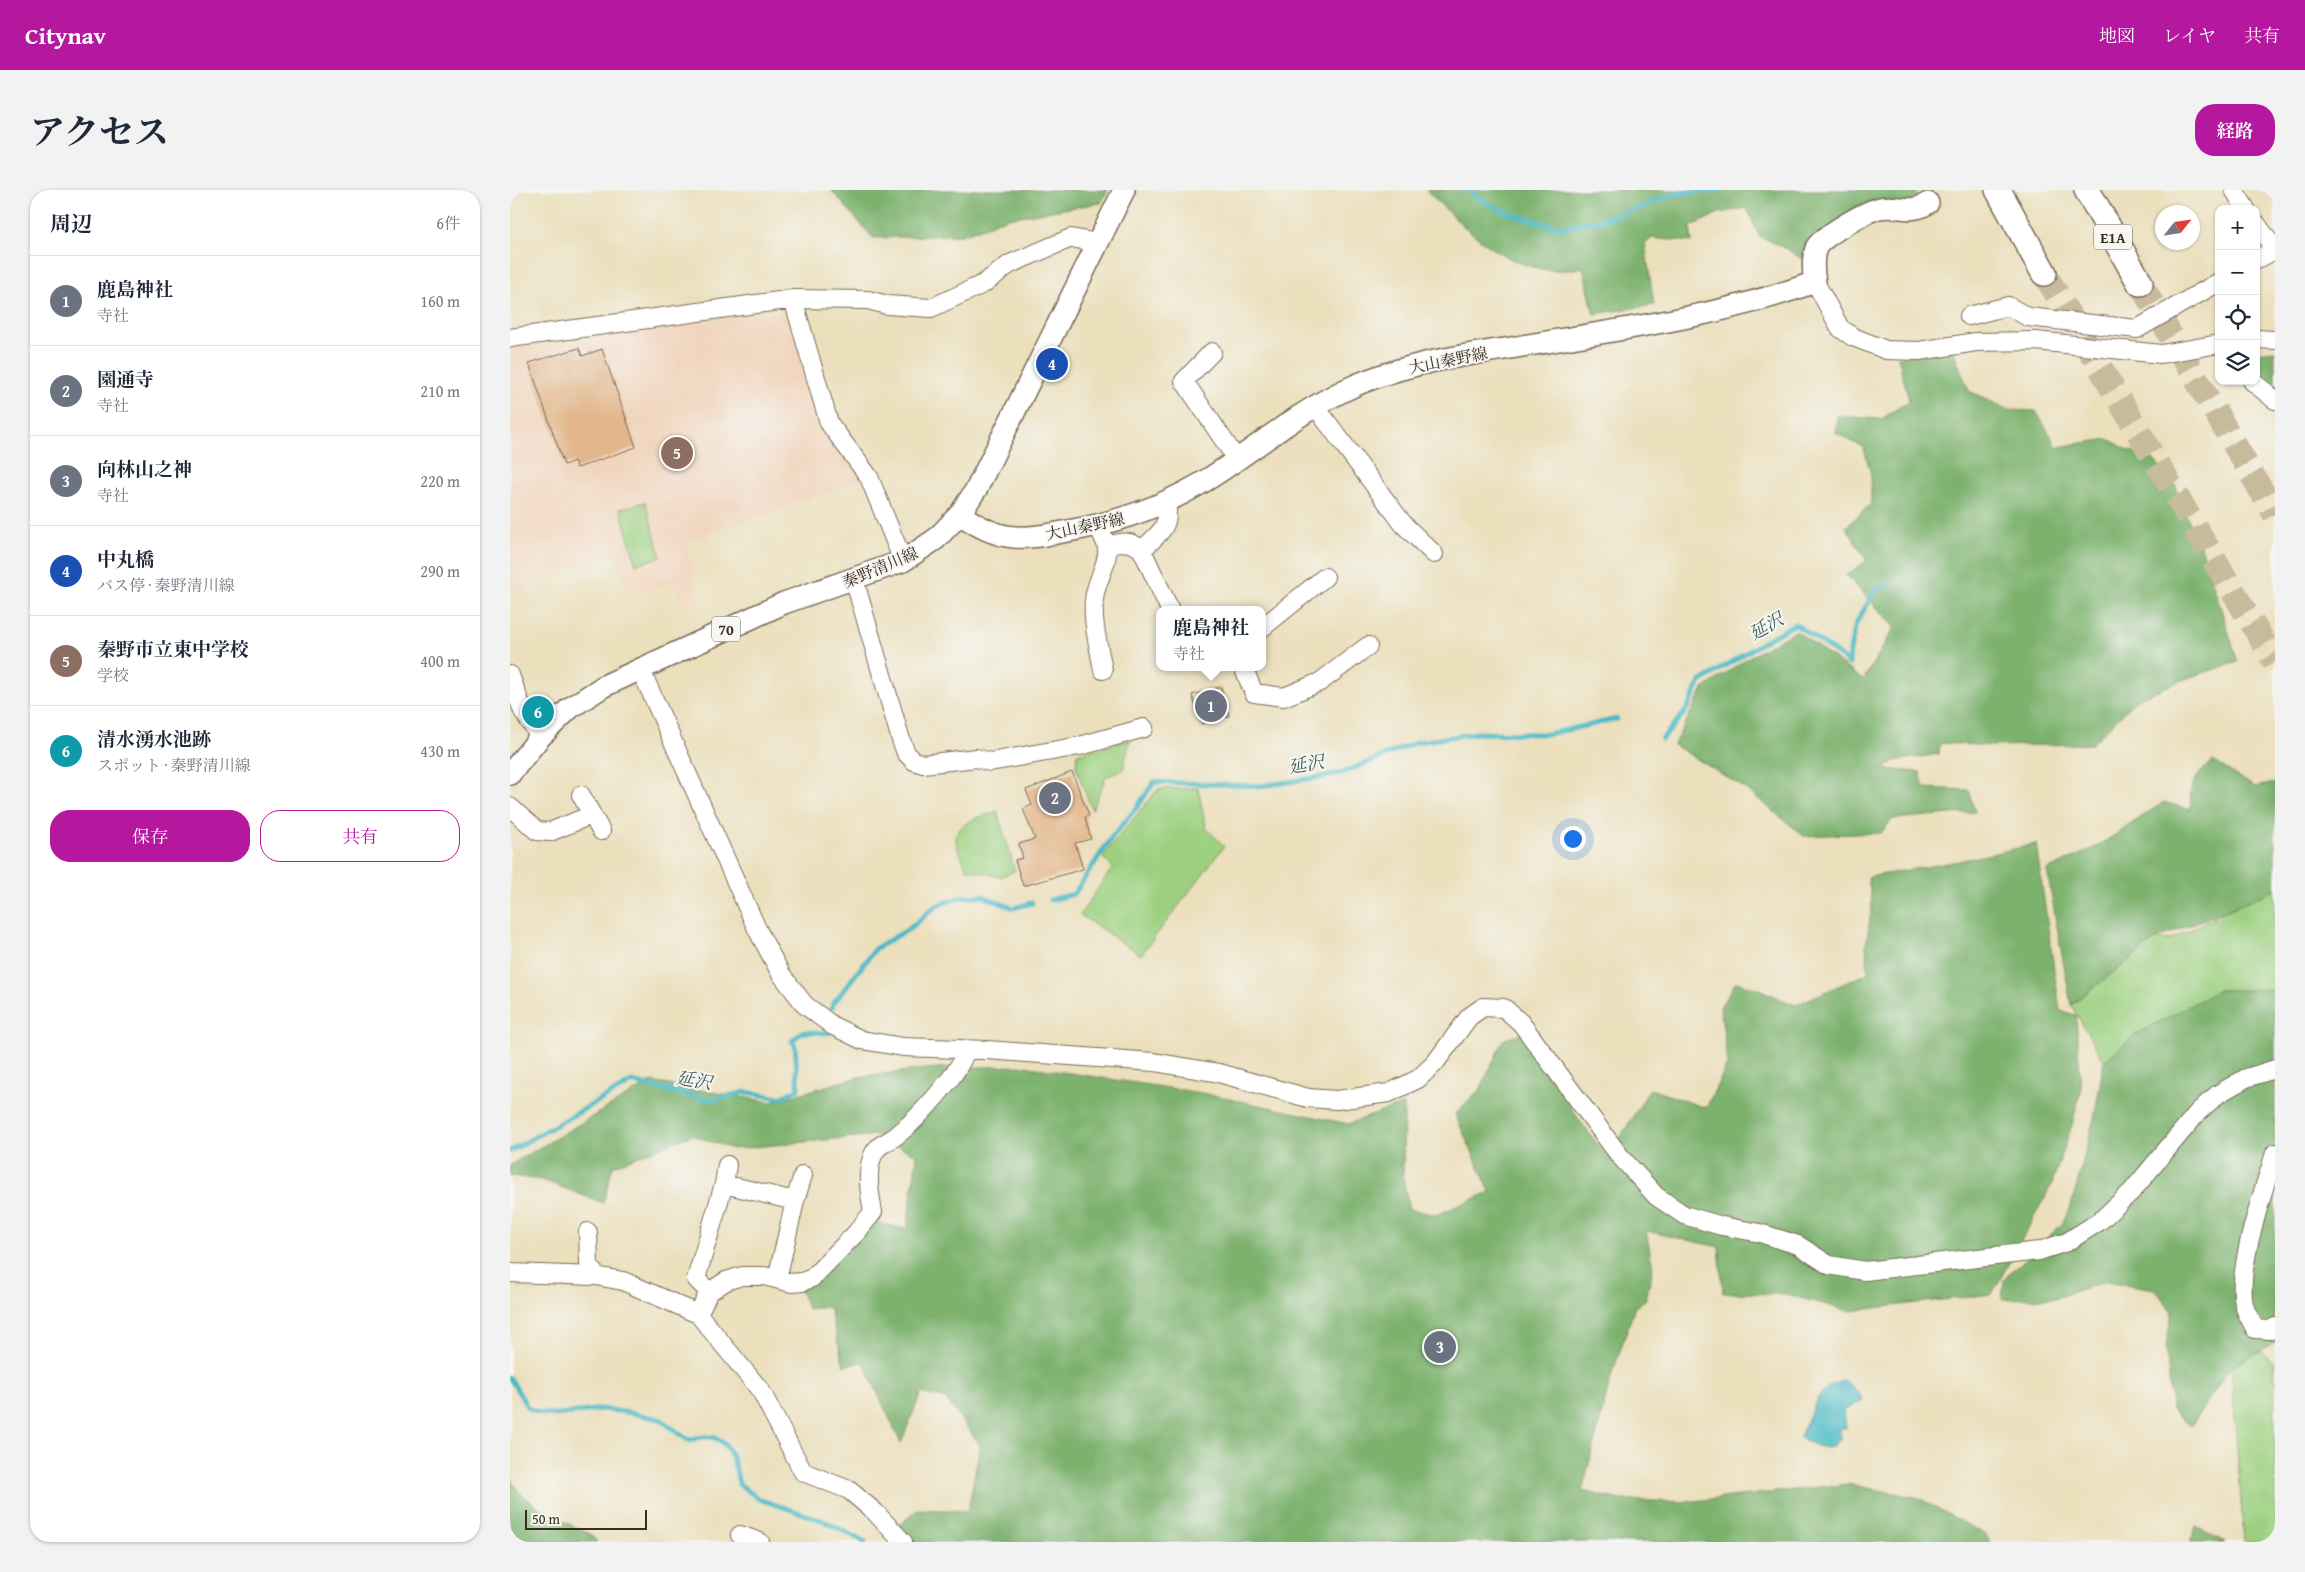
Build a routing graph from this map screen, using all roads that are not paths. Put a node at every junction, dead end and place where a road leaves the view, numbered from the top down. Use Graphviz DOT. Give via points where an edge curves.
graph roads {
  1 [pos="1124,190"];
  2 [pos="1998,190"];
  3 [pos="2087,190"];
  4 [pos="2234,190"];
  5 [pos="1927,201"];
  6 [pos="2243,205"];
  7 [pos="2260,229"];
  8 [pos="1098,244"];
  9 [pos="2260,258"];
  10 [pos="2044,273"];
  11 [pos="1815,282"];
  12 [pos="2140,282"];
  13 [pos="2215,284"];
  14 [pos="793,299"];
  15 [pos="1969,316"];
  16 [pos="510,338"];
  17 [pos="2260,339"];
  18 [pos="2275,340"];
  19 [pos="2215,345"];
  20 [pos="1212,352"];
  21 [pos="2257,385"];
  22 [pos="2275,400"];
  23 [pos="1315,406"];
  24 [pos="1237,460"];
  25 [pos="1166,502"];
  26 [pos="960,514"];
  27 [pos="1098,526"];
  28 [pos="1107,546"];
  29 [pos="1142,550"];
  30 [pos="1434,554"];
  31 [pos="903,561"];
  32 [pos="1325,577"];
  33 [pos="854,579"];
  34 [pos="1168,606"];
  35 [pos="1266,625"];
  36 [pos="1368,646"];
  37 [pos="640,668"];
  38 [pos="1103,670"];
  39 [pos="1245,671"];
  40 [pos="510,675"];
  41 [pos="1144,728"];
  42 [pos="540,737"];
  43 [pos="510,774"];
  44 [pos="581,795"];
  45 [pos="510,807"];
  46 [pos="592,815"];
  47 [pos="601,831"];
  48 [pos="965,1050"];
  49 [pos="2275,1069"];
  50 [pos="2275,1154"];
  51 [pos="727,1165"];
  52 [pos="803,1175"];
  53 [pos="724,1184"];
  54 [pos="796,1201"];
  55 [pos="588,1232"];
  56 [pos="510,1273"];
  57 [pos="596,1276"];
  58 [pos="777,1279"];
  59 [pos="709,1292"];
  60 [pos="698,1314"];
  61 [pos="2275,1327"];
  62 [pos="740,1535"];
  63 [pos="760,1542"];
  64 [pos="903,1542"];
  1 -- 8 [label="main road, 秦野清川線 / 70"];
  2 -- 10 [label="highway"];
  3 -- 12 [label="highway, E1A"];
  4 -- 6 [label="street"];
  5 -- 11 [label="main road" via="1912,210 1878,208 1822,240 1816,247 1813,264"];
  7 -- 9 [label="street" via="2272,247"];
  8 -- 14 [label="street" via="1071,238 1010,264 983,284 931,308 887,305 868,300"];
  8 -- 26 [label="main road, 秦野清川線 / 70" via="977,488"];
  11 -- 19 [label="street" via="1840,328 1853,337 1886,350 1919,351 1976,342 2036,341 2161,354"];
  11 -- 23 [label="main road, 大山秦野線" via="1725,311 1419,365 1373,378"];
  13 -- 15 [label="street" via="2137,329 2028,317 2008,306"];
  14 -- 16 [label="street"];
  14 -- 31 [label="street" via="829,423 869,477"];
  17 -- 18 [label="street"];
  20 -- 24 [label="street" via="1184,381"];
  21 -- 22 [label="street"];
  23 -- 24 [label="main road, 大山秦野線"];
  23 -- 30 [label="street" via="1404,525"];
  24 -- 25 [label="main road, 大山秦野線"];
  25 -- 27 [label="main road, 大山秦野線"];
  25 -- 29 [label="street" via="1168,516 1164,528"];
  26 -- 27 [label="main road, 大山秦野線" via="977,527 1008,538 1042,536"];
  26 -- 31 [label="main road, 秦野清川線 / 70" via="936,539"];
  27 -- 28 [label="street"];
  28 -- 29 [label="street" via="1125,541"];
  28 -- 38 [label="street" via="1107,559 1098,577 1093,619"];
  29 -- 34 [label="street"];
  31 -- 33 [label="main road, 秦野清川線 / 70"];
  32 -- 35 [label="street"];
  33 -- 37 [label="main road, 秦野清川線 / 70" via="784,603"];
  33 -- 41 [label="street" via="901,740 906,753 914,761 923,764 976,758 990,762 1080,746"];
  36 -- 39 [label="street" via="1320,682 1284,698 1254,693"];
  37 -- 42 [label="main road, 秦野清川線 / 70" via="570,708"];
  37 -- 48 [label="street" via="758,931 781,974 805,1004 833,1026 862,1040 903,1047"];
  40 -- 42 [label="street" via="523,711"];
  42 -- 43 [label="main road, 秦野清川線 / 70"];
  44 -- 46 [label="street"];
  45 -- 46 [label="street" via="537,831 550,832"];
  46 -- 47 [label="street"];
  48 -- 49 [label="street" via="1154,1062 1218,1072 1308,1098 1337,1100 1389,1093 1418,1079 1435,1063 1469,1017 1483,1007 1504,1008 1521,1023 1619,1155 1656,1196 1684,1215 1798,1245 1829,1265 1865,1270 2039,1251 2067,1242 2100,1221 2132,1190 2198,1112 2218,1094 2246,1078"];
  48 -- 58 [label="street" via="964,1059 934,1098 895,1137 880,1144 871,1159 869,1188 872,1212 856,1233 812,1278 792,1283"];
  50 -- 61 [label="street" via="2258,1207 2242,1277 2244,1307 2256,1329"];
  51 -- 53 [label="street"];
  52 -- 54 [label="street"];
  53 -- 54 [label="street"];
  53 -- 59 [label="street" via="696,1279"];
  54 -- 58 [label="street"];
  55 -- 57 [label="street" via="589,1264"];
  56 -- 57 [label="street"];
  57 -- 60 [label="street" via="623,1281"];
  58 -- 59 [label="street" via="742,1276"];
  59 -- 60 [label="street"];
  60 -- 64 [label="street" via="761,1391 804,1472 849,1490"];
  62 -- 63 [label="street"];
}
